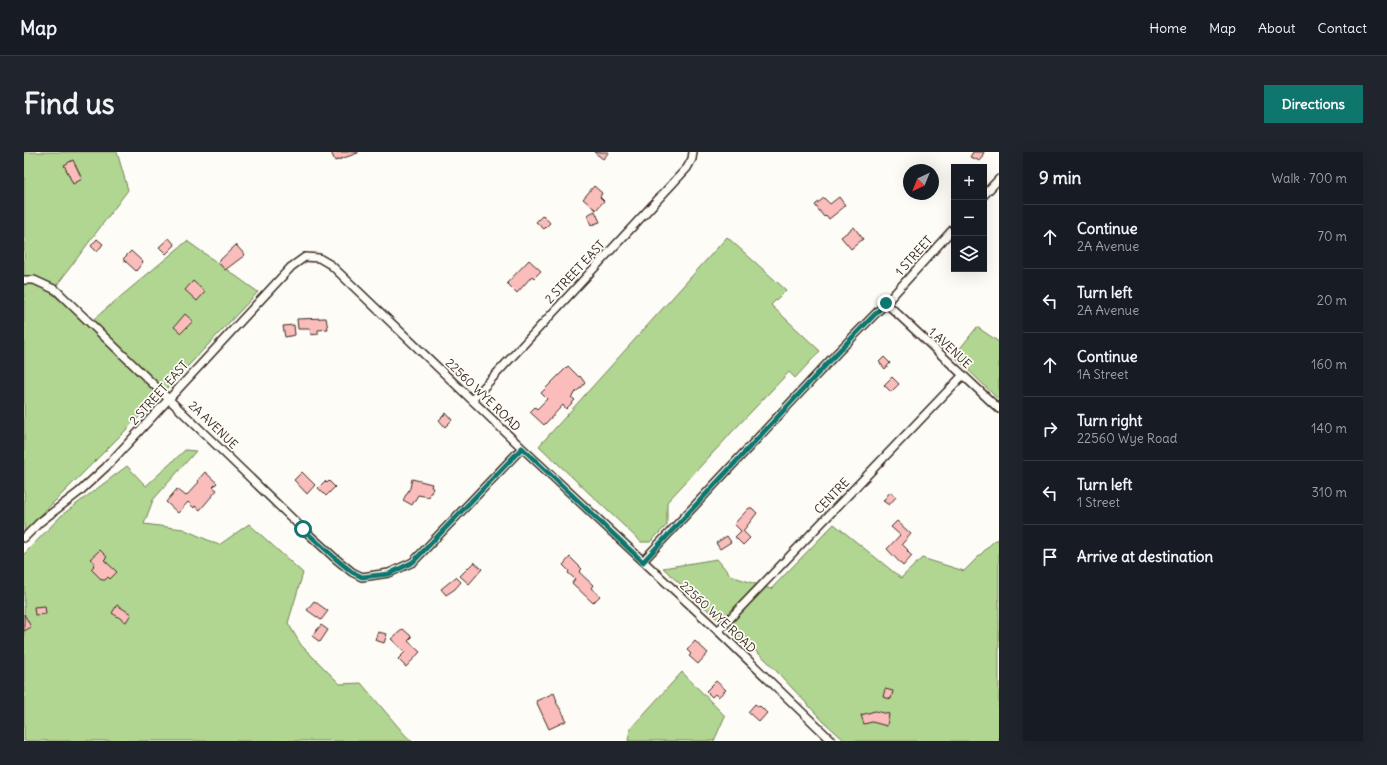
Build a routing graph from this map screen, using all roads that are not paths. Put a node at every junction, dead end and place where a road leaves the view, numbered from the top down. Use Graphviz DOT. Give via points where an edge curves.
graph roads {
  1 [pos="693,156"];
  2 [pos="999,179"];
  3 [pos="987,192"];
  4 [pos="951,231"];
  5 [pos="305,257"];
  6 [pos="24,280"];
  7 [pos="886,303"];
  8 [pos="962,375"];
  9 [pos="170,398"];
  10 [pos="472,400"];
  11 [pos="999,409"];
  12 [pos="522,448"];
  13 [pos="24,538"];
  14 [pos="643,562"];
  15 [pos="718,632"];
  16 [pos="832,741"];
  1 -- 10 [label="street, 2 STREET EAST" via="687,168"];
  2 -- 3 [label="street"];
  4 -- 7 [label="street, 1 STREET"];
  5 -- 9 [label="street, 2 STREET EAST" via="291,267 263,296"];
  5 -- 10 [label="street, 22560 WYE ROAD" via="319,258 331,265"];
  6 -- 9 [label="street, 2A AVENUE" via="34,280 56,290"];
  7 -- 8 [label="street, 1 AVENUE"];
  7 -- 14 [label="street, 1 STREET"];
  8 -- 11 [label="street, 1 AVENUE"];
  8 -- 15 [label="street, CENTRE"];
  9 -- 12 [label="street, 2A AVENUE" via="336,559 362,577 389,574 413,562"];
  9 -- 13 [label="street, 2 STREET EAST" via="106,467"];
  10 -- 12 [label="street, 22560 WYE ROAD"];
  12 -- 14 [label="street, 22560 WYE ROAD"];
  14 -- 15 [label="street, 22560 WYE ROAD"];
  15 -- 16 [label="street, 22560 WYE ROAD"];
}
